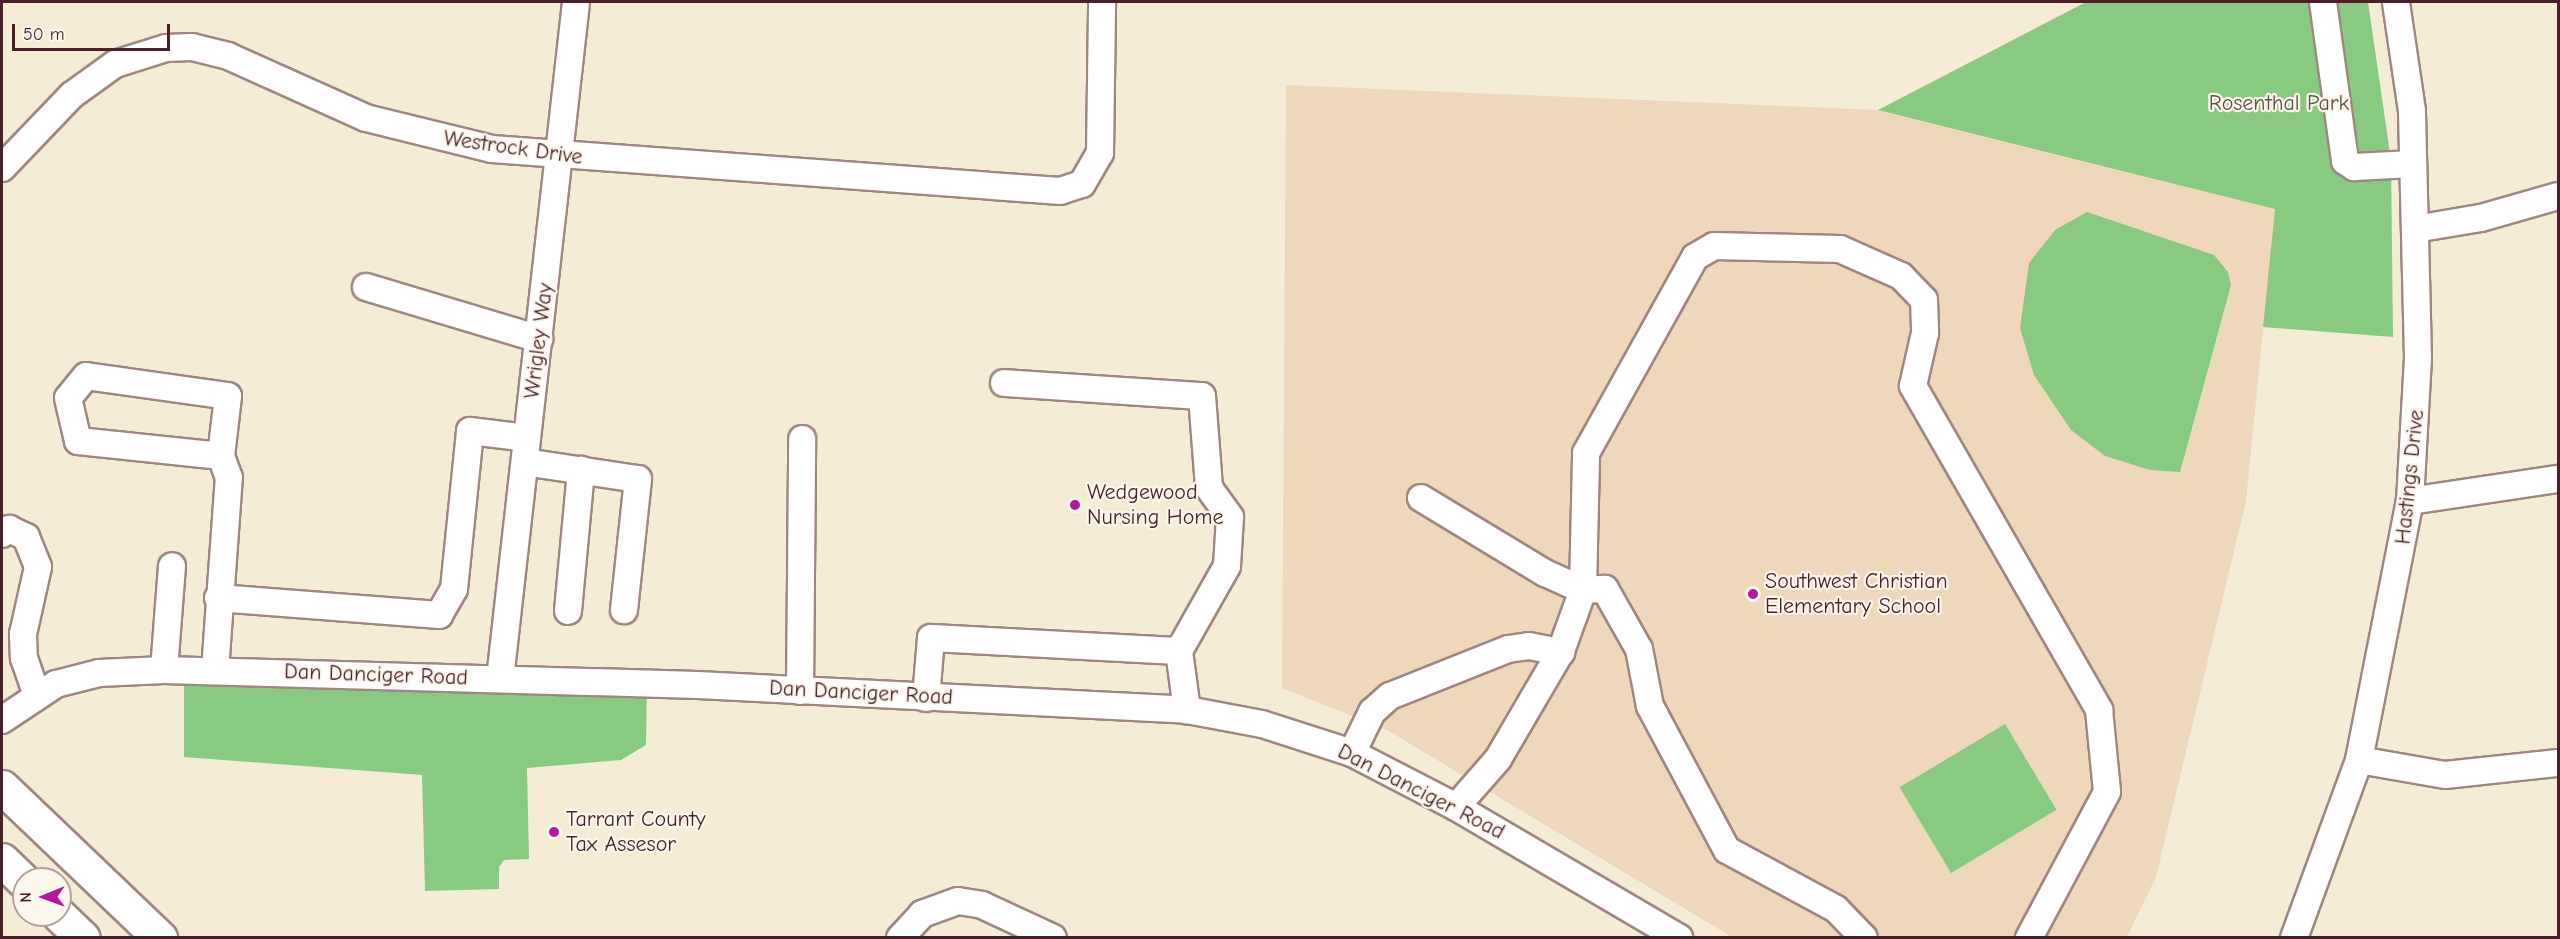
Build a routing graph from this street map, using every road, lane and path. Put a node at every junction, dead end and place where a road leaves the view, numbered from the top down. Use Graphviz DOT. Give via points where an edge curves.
graph roads {
  1 [pos="576,2"];
  2 [pos="1102,2"];
  3 [pos="2322,2"];
  4 [pos="2396,2"];
  5 [pos="561,156"];
  6 [pos="2413,164"];
  7 [pos="2,168"];
  8 [pos="2559,195"];
  9 [pos="2415,229"];
  10 [pos="366,287"];
  11 [pos="539,339"];
  12 [pos="1004,382"];
  13 [pos="802,439"];
  14 [pos="526,450"];
  15 [pos="221,456"];
  16 [pos="581,470"];
  17 [pos="2559,479"];
  18 [pos="1421,498"];
  19 [pos="2410,501"];
  20 [pos="2,534"];
  21 [pos="172,566"];
  22 [pos="1584,590"];
  23 [pos="218,598"];
  24 [pos="624,610"];
  25 [pos="568,611"];
  26 [pos="1179,651"];
  27 [pos="1561,652"];
  28 [pos="164,670"];
  29 [pos="215,670"];
  30 [pos="500,679"];
  31 [pos="800,691"];
  32 [pos="37,695"];
  33 [pos="926,698"];
  34 [pos="1187,710"];
  35 [pos="2,720"];
  36 [pos="1352,753"];
  37 [pos="2359,760"];
  38 [pos="2559,764"];
  39 [pos="2,787"];
  40 [pos="1456,807"];
  41 [pos="72,927"];
  42 [pos="83,938"];
  43 [pos="160,938"];
  44 [pos="900,938"];
  45 [pos="1053,938"];
  46 [pos="1679,938"];
  47 [pos="1864,938"];
  48 [pos="2029,938"];
  49 [pos="2294,938"];
  1 -- 5 [label="street, Wrigley Way"];
  2 -- 5 [label="street, Westrock Drive" via="1100,153 1082,184 1028,191"];
  3 -- 6 [label="street" via="2345,161 2354,167"];
  4 -- 6 [label="street, Hastings Drive" via="2412,111"];
  5 -- 7 [label="street, Westrock Drive" via="413,132 366,118 228,56 166,48 115,64 81,89"];
  5 -- 11 [label="street, Wrigley Way"];
  6 -- 9 [label="street, Hastings Drive"];
  8 -- 9 [label="street" via="2481,218"];
  9 -- 19 [label="street, Hastings Drive" via="2418,425"];
  10 -- 11 [label="street"];
  11 -- 14 [label="street, Wrigley Way"];
  12 -- 26 [label="street" via="1202,396 1209,488 1230,517 1227,566"];
  13 -- 31 [label="street"];
  14 -- 16 [label="street"];
  14 -- 23 [label="street" via="470,431 454,589 439,615"];
  14 -- 30 [label="street, Wrigley Way"];
  15 -- 15 [label="street" via="228,396 86,376 69,398 78,441"];
  15 -- 23 [label="street" via="229,478"];
  16 -- 24 [label="street" via="638,479"];
  16 -- 25 [label="street"];
  17 -- 19 [label="street"];
  18 -- 22 [label="street" via="1545,573"];
  19 -- 37 [label="street, Hastings Drive"];
  20 -- 32 [label="street" via="9,529 26,537 38,567 23,634 24,658"];
  21 -- 28 [label="street"];
  22 -- 27 [label="street"];
  22 -- 47 [label="street" via="1605,589 1615,602 1639,649 1650,706 1727,850 1836,909"];
  22 -- 48 [label="street" via="1586,453 1695,257 1714,246 1840,249 1917,288 1927,318 1913,386 2088,686 2106,749 2107,792"];
  23 -- 29 [label="street"];
  26 -- 33 [label="street" via="931,638"];
  26 -- 34 [label="street"];
  27 -- 36 [label="street" via="1529,646 1508,649 1390,696 1372,712"];
  27 -- 40 [label="street" via="1498,759"];
  28 -- 29 [label="street, Dan Danciger Road"];
  28 -- 32 [label="street, Dan Danciger Road" via="99,673"];
  29 -- 30 [label="street, Dan Danciger Road"];
  30 -- 31 [label="street, Dan Danciger Road"];
  31 -- 33 [label="street, Dan Danciger Road"];
  32 -- 35 [label="street, Dan Danciger Road"];
  33 -- 34 [label="street, Dan Danciger Road"];
  34 -- 36 [label="street, Dan Danciger Road" via="1262,724"];
  36 -- 40 [label="street, Dan Danciger Road"];
  37 -- 38 [label="street" via="2445,775"];
  37 -- 49 [label="street, Hastings Drive"];
  39 -- 43 [label="main road"];
  40 -- 46 [label="street, Dan Danciger Road"];
  41 -- 42 [label="main road"];
  44 -- 45 [label="street" via="922,914 958,901 982,905"];
}
